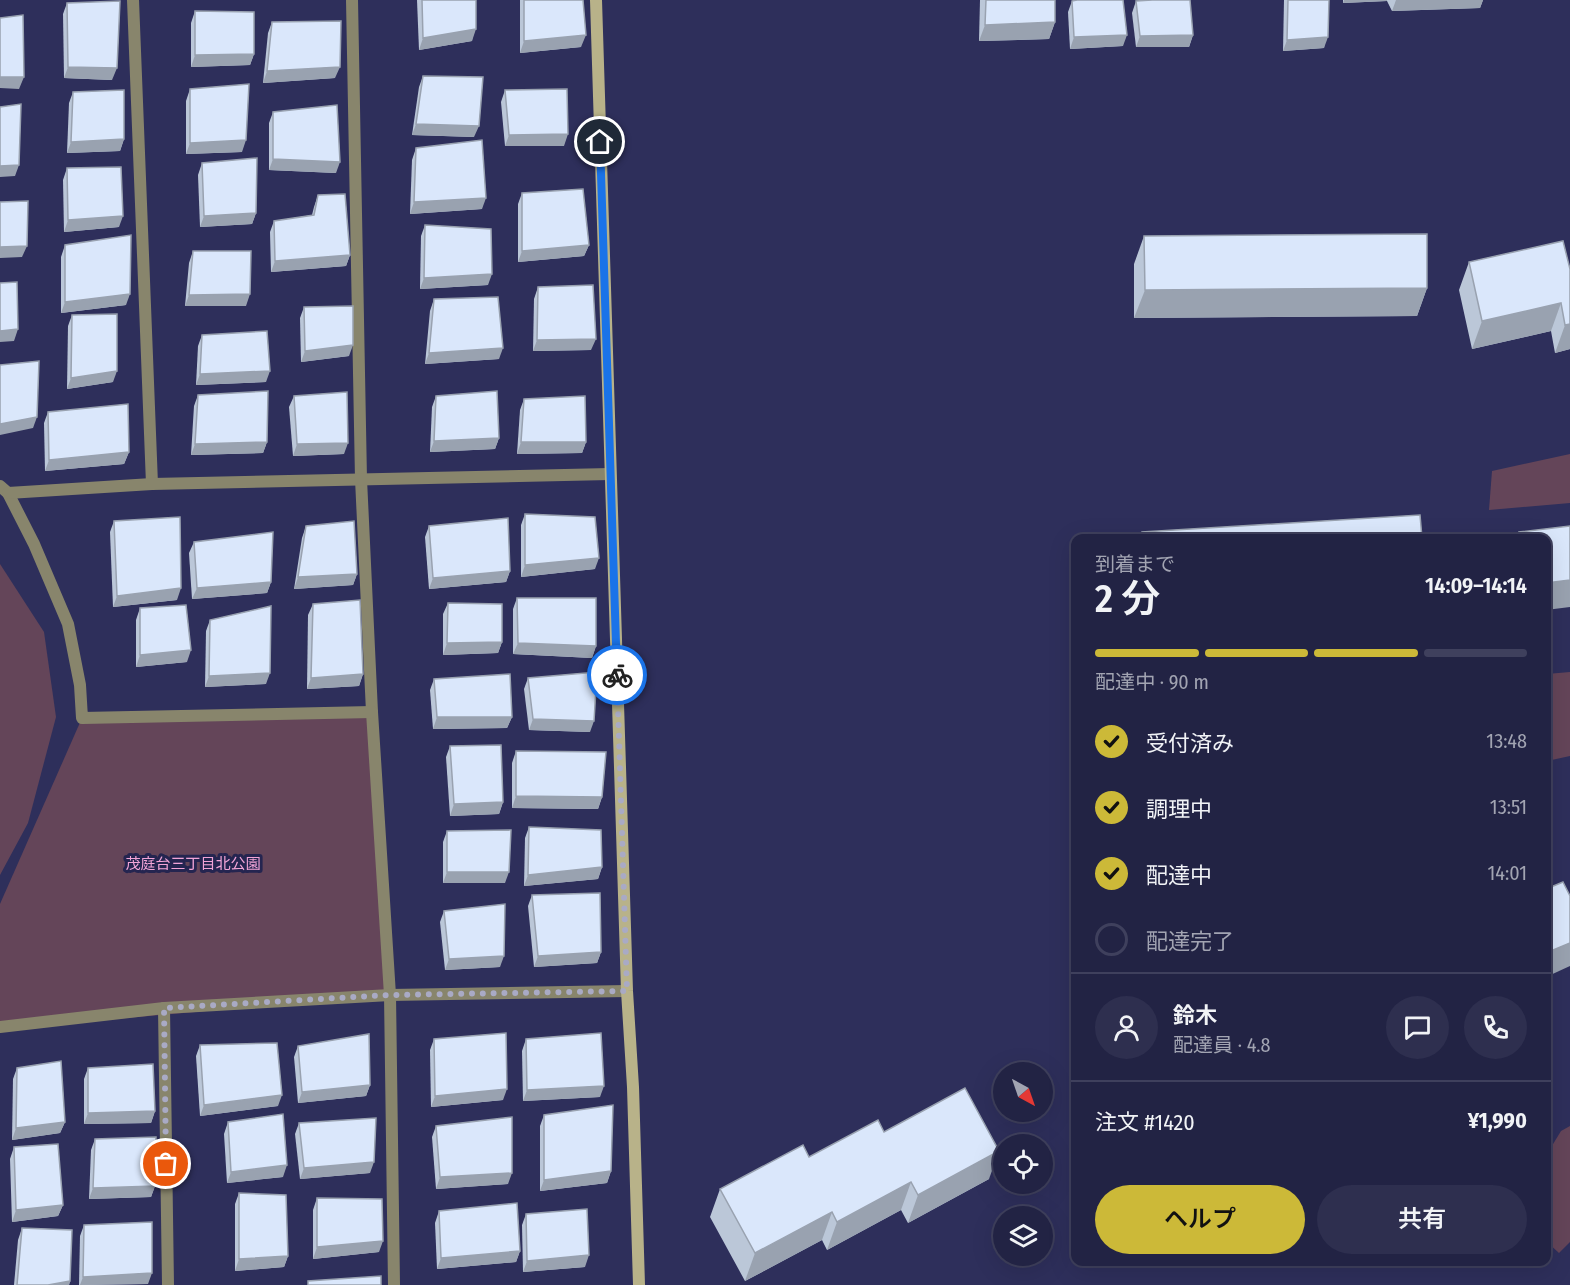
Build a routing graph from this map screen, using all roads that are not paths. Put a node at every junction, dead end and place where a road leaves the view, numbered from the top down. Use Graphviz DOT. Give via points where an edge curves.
graph roads {
  1 [pos="133,0"];
  2 [pos="352,0"];
  3 [pos="596,0"];
  4 [pos="610,474"];
  5 [pos="361,479"];
  6 [pos="152,484"];
  7 [pos="4,490"];
  8 [pos="372,712"];
  9 [pos="627,991"];
  10 [pos="390,995"];
  11 [pos="164,1008"];
  12 [pos="0,1027"];
  13 [pos="168,1285"];
  14 [pos="394,1285"];
  15 [pos="639,1285"];
  1 -- 6 [label="street"];
  2 -- 5 [label="street"];
  3 -- 4 [label="street"];
  4 -- 5 [label="street"];
  4 -- 9 [label="street"];
  5 -- 6 [label="street"];
  5 -- 8 [label="street"];
  6 -- 7 [label="street"];
  7 -- 8 [label="street" via="34,544 68,624 82,718"];
  8 -- 10 [label="street"];
  9 -- 10 [label="street"];
  9 -- 15 [label="street"];
  10 -- 11 [label="street"];
  10 -- 14 [label="street"];
  11 -- 12 [label="street"];
  11 -- 13 [label="street"];
}
